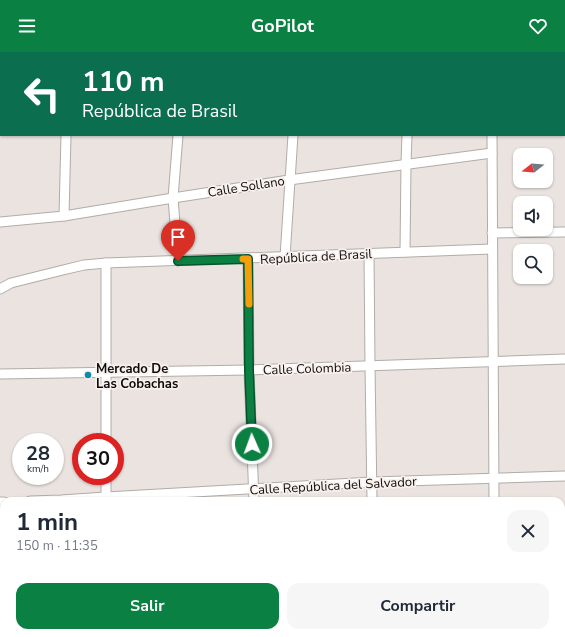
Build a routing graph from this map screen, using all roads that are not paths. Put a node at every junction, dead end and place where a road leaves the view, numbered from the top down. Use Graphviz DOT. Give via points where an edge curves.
graph roads {
  1 [pos="66,136"];
  2 [pos="178,136"];
  3 [pos="293,136"];
  4 [pos="408,136"];
  5 [pos="492,136"];
  6 [pos="492,153"];
  7 [pos="406,164"];
  8 [pos="289,180"];
  9 [pos="173,198"];
  10 [pos="64,216"];
  11 [pos="0,222"];
  12 [pos="565,232"];
  13 [pos="492,233"];
  14 [pos="492,249"];
  15 [pos="405,252"];
  16 [pos="369,253"];
  17 [pos="285,257"];
  18 [pos="248,259"];
  19 [pos="178,261"];
  20 [pos="106,263"];
  21 [pos="0,289"];
  22 [pos="565,359"];
  23 [pos="493,362"];
  24 [pos="370,366"];
  25 [pos="249,370"];
  26 [pos="106,372"];
  27 [pos="0,374"];
  28 [pos="106,433"];
  29 [pos="565,476"];
  30 [pos="494,478"];
  31 [pos="372,482"];
  32 [pos="106,485"];
  33 [pos="254,488"];
  34 [pos="106,497"];
  35 [pos="133,497"];
  36 [pos="254,497"];
  37 [pos="372,497"];
  38 [pos="494,497"];
  1 -- 10 [label="street"];
  2 -- 9 [label="street"];
  3 -- 8 [label="street"];
  4 -- 7 [label="street"];
  5 -- 6 [label="street"];
  6 -- 7 [label="street, Calle Sollano"];
  6 -- 13 [label="street"];
  7 -- 8 [label="street, Calle Sollano"];
  7 -- 15 [label="street"];
  8 -- 9 [label="street, Calle Sollano"];
  8 -- 17 [label="street"];
  9 -- 10 [label="street, Calle Sollano"];
  9 -- 19 [label="street"];
  10 -- 11 [label="street, Calle Sollano"];
  12 -- 13 [label="street"];
  13 -- 14 [label="street"];
  14 -- 15 [label="street, República de Brasil"];
  14 -- 23 [label="street"];
  15 -- 16 [label="street, República de Brasil"];
  16 -- 17 [label="street, República de Brasil"];
  16 -- 24 [label="street"];
  17 -- 18 [label="street, República de Brasil"];
  18 -- 19 [label="street, República de Brasil"];
  18 -- 25 [label="street"];
  19 -- 20 [label="street, República de Brasil"];
  20 -- 21 [label="street, República de Brasil" via="63,270"];
  20 -- 26 [label="street"];
  22 -- 23 [label="street, Calle Colombia"];
  23 -- 24 [label="street, Calle Colombia"];
  23 -- 30 [label="street"];
  24 -- 25 [label="street, Calle Colombia"];
  24 -- 31 [label="street"];
  25 -- 26 [label="street, Calle Colombia"];
  25 -- 33 [label="street"];
  26 -- 27 [label="street, Calle Colombia"];
  26 -- 28 [label="street"];
  29 -- 30 [label="street, Calle República del Salvador"];
  30 -- 31 [label="street, Calle República del Salvador"];
  30 -- 38 [label="street"];
  31 -- 33 [label="street, Calle República del Salvador"];
  31 -- 37 [label="street"];
  32 -- 34 [label="street"];
  33 -- 35 [label="street, Calle República del Salvador"];
  33 -- 36 [label="street"];
}
